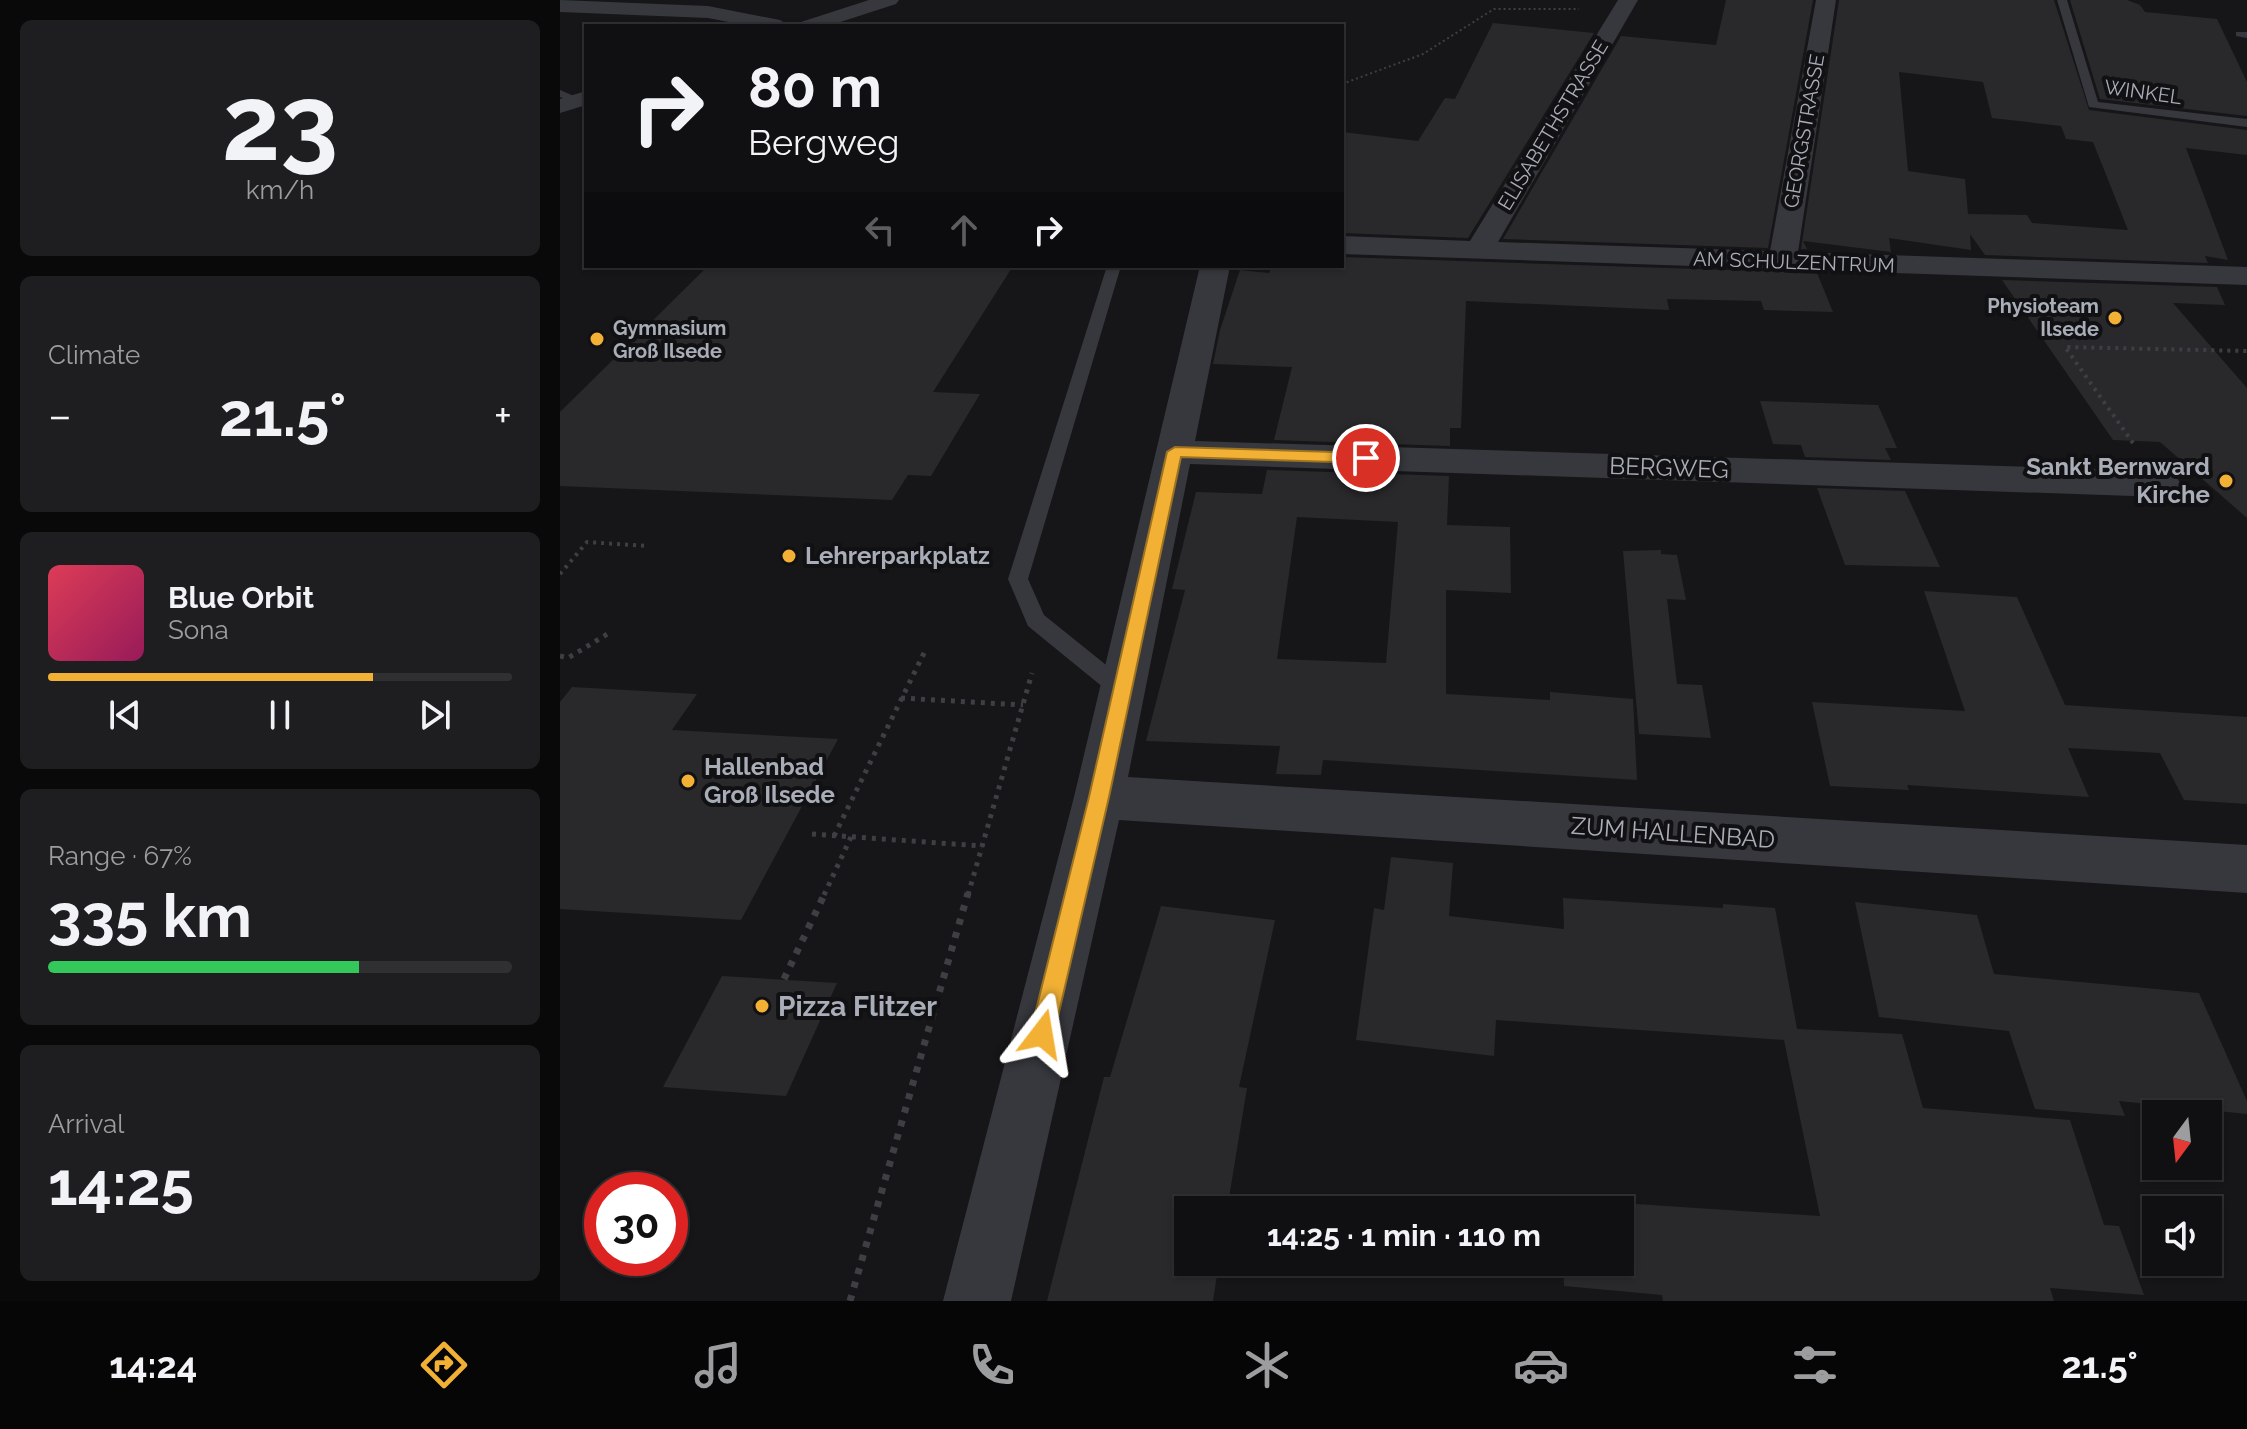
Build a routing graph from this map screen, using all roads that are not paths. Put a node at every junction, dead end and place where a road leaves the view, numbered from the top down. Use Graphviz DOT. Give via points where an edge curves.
graph roads {
  1 [pos="889,0"];
  2 [pos="1826,0"];
  3 [pos="2062,0"];
  4 [pos="1625,4"];
  5 [pos="560,6"];
  6 [pos="770,24"];
  7 [pos="814,24"];
  8 [pos="2247,123"];
  9 [pos="1344,245"];
  10 [pos="1479,250"];
  11 [pos="1782,262"];
  12 [pos="1113,268"];
  13 [pos="1215,268"];
  14 [pos="2247,276"];
  15 [pos="1175,452"];
  16 [pos="2162,484"];
  17 [pos="1123,691"];
  18 [pos="1099,797"];
  19 [pos="2247,869"];
  20 [pos="977,1301"];
  1 -- 7 [label="street"];
  2 -- 11 [label="street, GEORGSTRASSE"];
  3 -- 8 [label="lane, WINKEL" via="2093,105"];
  4 -- 10 [label="street, ELISABETHSTRASSE"];
  5 -- 6 [label="street" via="708,12"];
  9 -- 10 [label="street, AM SCHULZENTRUM"];
  10 -- 11 [label="street, AM SCHULZENTRUM"];
  11 -- 14 [label="street, AM SCHULZENTRUM"];
  12 -- 17 [label="lane" via="1018,579 1036,620"];
  13 -- 15 [label="street"];
  15 -- 16 [label="street, BERGWEG"];
  15 -- 17 [label="street"];
  17 -- 18 [label="street"];
  18 -- 19 [label="street, ZUM HALLENBAD"];
  18 -- 20 [label="street"];
}
